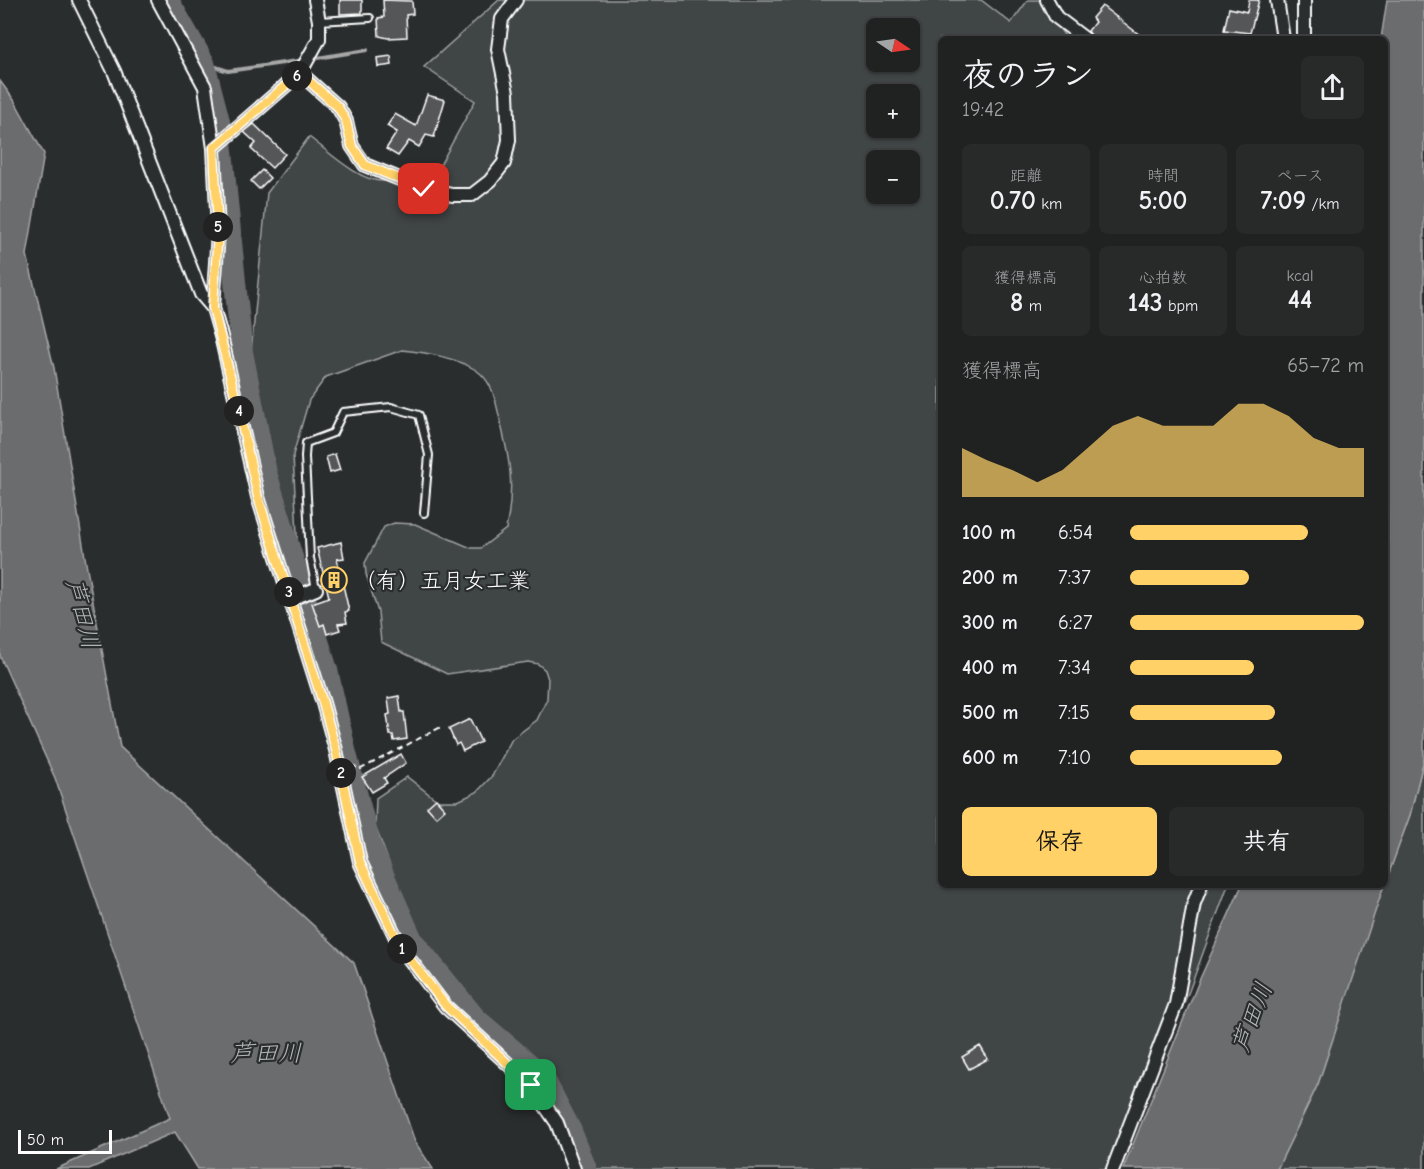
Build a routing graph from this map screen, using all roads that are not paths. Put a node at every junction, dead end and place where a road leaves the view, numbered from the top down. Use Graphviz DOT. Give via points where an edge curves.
graph roads {
  1 [pos="79,0"];
  2 [pos="158,0"];
  3 [pos="315,0"];
  4 [pos="516,0"];
  5 [pos="1047,0"];
  6 [pos="1277,0"];
  7 [pos="1304,0"];
  8 [pos="370,18"];
  9 [pos="319,21"];
  10 [pos="1081,36"];
  11 [pos="1283,36"];
  12 [pos="1304,36"];
  13 [pos="305,64"];
  14 [pos="214,148"];
  15 [pos="213,308"];
  16 [pos="424,513"];
  17 [pos="316,589"];
  18 [pos="291,599"];
  19 [pos="1200,888"];
  20 [pos="574,1169"];
  21 [pos="1113,1169"];
  1 -- 15 [label="street" via="114,71 201,294"];
  2 -- 14 [label="street" via="205,87"];
  3 -- 9 [label="street"];
  4 -- 13 [label="street" via="502,19 498,49 507,93 509,140 504,163 472,195 424,189 365,165 352,146 338,107"];
  5 -- 10 [label="street" via="1056,17"];
  6 -- 11 [label="street"];
  7 -- 12 [label="street"];
  8 -- 9 [label="lane"];
  9 -- 13 [label="street" via="319,39"];
  13 -- 14 [label="street"];
  14 -- 15 [label="street" via="218,232"];
  15 -- 18 [label="street" via="258,497"];
  16 -- 17 [label="lane" via="429,455 419,415 391,407 343,412 333,433 306,443 310,558"];
  17 -- 18 [label="street"];
  18 -- 20 [label="street" via="336,750 360,862 401,948 446,1006 531,1085 557,1123"];
  19 -- 21 [label="street" via="1176,1004"];
}
